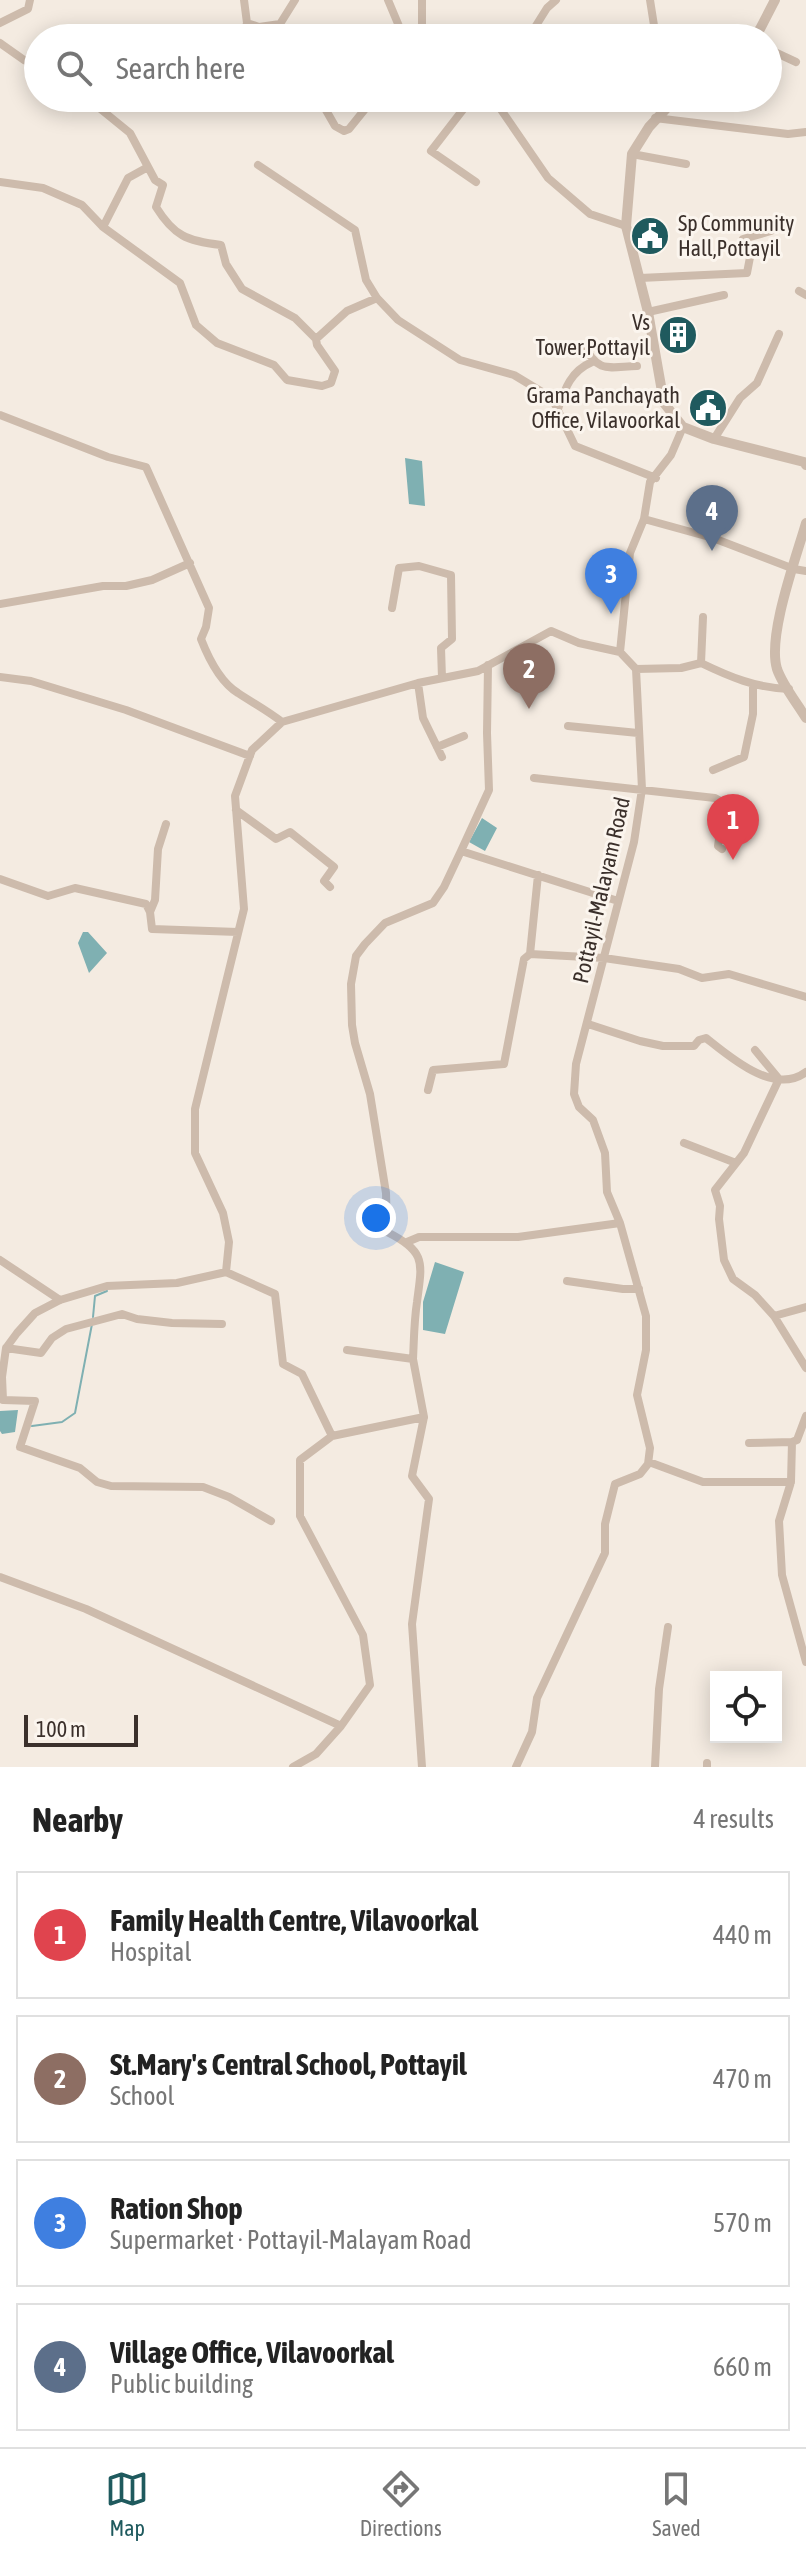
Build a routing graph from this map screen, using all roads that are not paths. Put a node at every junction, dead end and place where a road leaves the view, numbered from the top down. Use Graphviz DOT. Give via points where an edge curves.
graph roads {
  1 [pos="30,0"];
  2 [pos="244,0"];
  3 [pos="295,0"];
  4 [pos="388,0"];
  5 [pos="422,0"];
  6 [pos="556,0"];
  7 [pos="650,0"];
  8 [pos="775,0"];
  9 [pos="0,23"];
  10 [pos="247,23"];
  11 [pos="250,24"];
  12 [pos="280,24"];
  13 [pos="398,24"];
  14 [pos="422,24"];
  15 [pos="537,24"];
  16 [pos="654,24"];
  17 [pos="763,24"];
  18 [pos="0,43"];
  19 [pos="782,56"];
  20 [pos="24,60"];
  21 [pos="796,62"];
  22 [pos="104,112"];
  23 [pos="327,112"];
  24 [pos="363,112"];
  25 [pos="461,112"];
  26 [pos="503,112"];
  27 [pos="661,112"];
  28 [pos="655,118"];
  29 [pos="806,132"];
  30 [pos="632,154"];
  31 [pos="686,164"];
  32 [pos="258,165"];
  33 [pos="148,167"];
  34 [pos="0,182"];
  35 [pos="476,182"];
  36 [pos="626,226"];
  37 [pos="103,227"];
  38 [pos="771,231"];
  39 [pos="640,278"];
  40 [pos="724,295"];
  41 [pos="377,298"];
  42 [pos="648,312"];
  43 [pos="779,334"];
  44 [pos="316,339"];
  45 [pos="584,345"];
  46 [pos="592,362"];
  47 [pos="637,366"];
  48 [pos="558,410"];
  49 [pos="0,415"];
  50 [pos="683,427"];
  51 [pos="714,439"];
  52 [pos="805,463"];
  53 [pos="656,478"];
  54 [pos="644,519"];
  55 [pos="806,523"];
  56 [pos="190,563"];
  57 [pos="794,569"];
  58 [pos="806,571"];
  59 [pos="0,604"];
  60 [pos="392,608"];
  61 [pos="703,617"];
  62 [pos="620,652"];
  63 [pos="701,663"];
  64 [pos="488,665"];
  65 [pos="636,669"];
  66 [pos="0,677"];
  67 [pos="442,678"];
  68 [pos="418,683"];
  69 [pos="753,685"];
  70 [pos="789,689"];
  71 [pos="806,718"];
  72 [pos="282,722"];
  73 [pos="568,726"];
  74 [pos="638,733"];
  75 [pos="464,736"];
  76 [pos="437,747"];
  77 [pos="250,756"];
  78 [pos="442,757"];
  79 [pos="713,770"];
  80 [pos="534,778"];
  81 [pos="642,789"];
  82 [pos="236,810"];
  83 [pos="166,824"];
  84 [pos="722,849"];
  85 [pos="461,851"];
  86 [pos="538,875"];
  87 [pos="0,879"];
  88 [pos="330,887"];
  89 [pos="618,901"];
  90 [pos="150,912"];
  91 [pos="238,932"];
  92 [pos="530,954"];
  93 [pos="604,958"];
  94 [pos="806,997"];
  95 [pos="588,1024"];
  96 [pos="755,1050"];
  97 [pos="806,1072"];
  98 [pos="779,1079"];
  99 [pos="428,1090"];
  100 [pos="684,1143"];
  101 [pos="736,1163"];
  102 [pos="620,1223"];
  103 [pos="407,1242"];
  104 [pos="0,1260"];
  105 [pos="226,1272"];
  106 [pos="567,1281"];
  107 [pos="639,1289"];
  108 [pos="60,1300"];
  109 [pos="806,1307"];
  110 [pos="774,1316"];
  111 [pos="222,1324"];
  112 [pos="6,1348"];
  113 [pos="347,1350"];
  114 [pos="413,1359"];
  115 [pos="806,1368"];
  116 [pos="1,1377"];
  117 [pos="806,1416"];
  118 [pos="424,1417"];
  119 [pos="332,1436"];
  120 [pos="792,1442"];
  121 [pos="749,1443"];
  122 [pos="649,1462"];
  123 [pos="791,1482"];
  124 [pos="271,1521"];
  125 [pos="0,1577"];
  126 [pos="668,1627"];
  127 [pos="806,1662"];
  128 [pos="341,1726"];
  129 [pos="293,1767"];
  130 [pos="422,1767"];
  131 [pos="516,1767"];
  132 [pos="655,1767"];
  1 -- 9 [label="street" via="28,9"];
  2 -- 10 [label="street"];
  3 -- 12 [label="street"];
  4 -- 13 [label="street"];
  5 -- 14 [label="street"];
  6 -- 15 [label="street"];
  7 -- 16 [label="street"];
  8 -- 17 [label="street"];
  10 -- 11 [label="street"];
  18 -- 20 [label="street"];
  19 -- 21 [label="street"];
  22 -- 33 [label="street" via="130,133"];
  23 -- 24 [label="street" via="344,131"];
  25 -- 35 [label="street" via="431,151"];
  26 -- 36 [label="street" via="548,178 590,214"];
  27 -- 28 [label="street"];
  28 -- 29 [label="street"];
  28 -- 30 [label="street"];
  30 -- 31 [label="street"];
  30 -- 36 [label="street"];
  32 -- 41 [label="street" via="355,230 366,280"];
  33 -- 37 [label="street" via="128,178"];
  33 -- 44 [label="street" via="163,185 156,207 168,227 192,242 221,245 242,289 295,318"];
  34 -- 37 [label="street" via="43,188 82,205"];
  36 -- 39 [label="street"];
  37 -- 44 [label="street" via="180,283 196,325 217,343 274,365 287,380 331,383 335,371"];
  38 -- 39 [label="street" via="743,239 751,252 747,273"];
  39 -- 42 [label="street"];
  40 -- 42 [label="street"];
  41 -- 44 [label="street" via="347,311"];
  41 -- 48 [label="street" via="398,320 460,360 514,375 552,398"];
  42 -- 50 [label="street" via="664,403"];
  43 -- 51 [label="street" via="757,383 740,398"];
  45 -- 46 [label="street"];
  46 -- 47 [label="street" via="601,367"];
  46 -- 48 [label="street" via="577,369"];
  48 -- 53 [label="street" via="575,446"];
  49 -- 56 [label="street" via="146,467"];
  50 -- 51 [label="street"];
  50 -- 53 [label="street"];
  51 -- 52 [label="street"];
  53 -- 54 [label="street" via="650,482"];
  54 -- 57 [label="street"];
  54 -- 62 [label="street" via="630,553"];
  55 -- 57 [label="street"];
  56 -- 59 [label="street" via="126,586"];
  56 -- 72 [label="street" via="209,608 201,639 212,663 234,691"];
  57 -- 58 [label="street"];
  57 -- 70 [label="street" via="775,650 777,670"];
  60 -- 67 [label="street" via="399,568 419,566 451,575 452,639 441,648"];
  61 -- 63 [label="street"];
  62 -- 64 [label="street" via="551,631"];
  62 -- 65 [label="street"];
  63 -- 65 [label="street"];
  63 -- 69 [label="street"];
  64 -- 67 [label="street"];
  64 -- 85 [label="street" via="489,790"];
  65 -- 74 [label="street, Pottayil-Malayam Road"];
  66 -- 77 [label="street" via="126,710"];
  67 -- 68 [label="street"];
  68 -- 72 [label="street"];
  68 -- 76 [label="street" via="423,718"];
  69 -- 70 [label="street"];
  69 -- 79 [label="street" via="744,757"];
  70 -- 71 [label="street"];
  72 -- 77 [label="street"];
  73 -- 74 [label="street"];
  74 -- 81 [label="street, Pottayil-Malayam Road"];
  75 -- 76 [label="street"];
  76 -- 78 [label="street"];
  77 -- 82 [label="street" via="235,796"];
  80 -- 81 [label="street"];
  81 -- 84 [label="street" via="724,803 718,846"];
  81 -- 89 [label="street, Pottayil-Malayam Road"];
  82 -- 88 [label="street" via="276,839 290,832 334,867 324,881"];
  82 -- 91 [label="street" via="244,909"];
  83 -- 90 [label="street"];
  85 -- 86 [label="street"];
  85 -- 103 [label="street" via="433,903 385,923 365,944 356,956 351,984 355,1043 370,1094 386,1193 387,1232"];
  86 -- 89 [label="street"];
  86 -- 92 [label="street"];
  87 -- 90 [label="street" via="48,896 75,888 135,900"];
  89 -- 93 [label="street, Pottayil-Malayam Road"];
  90 -- 91 [label="street" via="152,929"];
  91 -- 105 [label="street" via="195,1109 195,1153 223,1213 229,1242"];
  92 -- 93 [label="street"];
  92 -- 99 [label="street" via="524,959 504,1064 433,1070"];
  93 -- 94 [label="street" via="679,969 702,978 729,974"];
  93 -- 95 [label="street, Pottayil-Malayam Road"];
  95 -- 98 [label="street" via="663,1046 694,1046 706,1038 745,1067"];
  95 -- 102 [label="street, Pottayil-Malayam Road" via="574,1094 593,1120 605,1153 607,1192"];
  96 -- 98 [label="street"];
  97 -- 98 [label="street"];
  98 -- 101 [label="street"];
  100 -- 101 [label="street"];
  101 -- 110 [label="street" via="715,1190 724,1260 733,1279"];
  102 -- 103 [label="street" via="528,1236 419,1237"];
  102 -- 107 [label="street, Pottayil-Malayam Road"];
  103 -- 114 [label="street" via="423,1274"];
  104 -- 108 [label="street"];
  105 -- 108 [label="street" via="177,1283 107,1286"];
  105 -- 119 [label="street" via="275,1294 283,1364 302,1374"];
  106 -- 107 [label="street"];
  107 -- 122 [label="street, Pottayil-Malayam Road" via="646,1350 637,1395"];
  108 -- 112 [label="street" via="35,1313"];
  109 -- 110 [label="street"];
  110 -- 115 [label="street"];
  111 -- 112 [label="street" via="122,1314 75,1325 52,1338 41,1353"];
  112 -- 116 [label="street"];
  113 -- 114 [label="street"];
  114 -- 118 [label="street"];
  116 -- 124 [label="street" via="3,1400 35,1401 20,1447 80,1468 111,1486 203,1487"];
  117 -- 120 [label="street"];
  118 -- 119 [label="street"];
  118 -- 130 [label="street" via="412,1476 429,1499 412,1624"];
  119 -- 128 [label="street" via="300,1460 300,1516 363,1635 370,1685"];
  120 -- 121 [label="street"];
  120 -- 123 [label="street"];
  122 -- 123 [label="street" via="703,1482"];
  122 -- 131 [label="street" via="640,1474 615,1484 605,1524 605,1553 537,1698 532,1732"];
  123 -- 127 [label="street" via="779,1521 782,1575"];
  125 -- 128 [label="street" via="86,1609"];
  126 -- 132 [label="street"];
  128 -- 129 [label="street" via="316,1754"];
}
